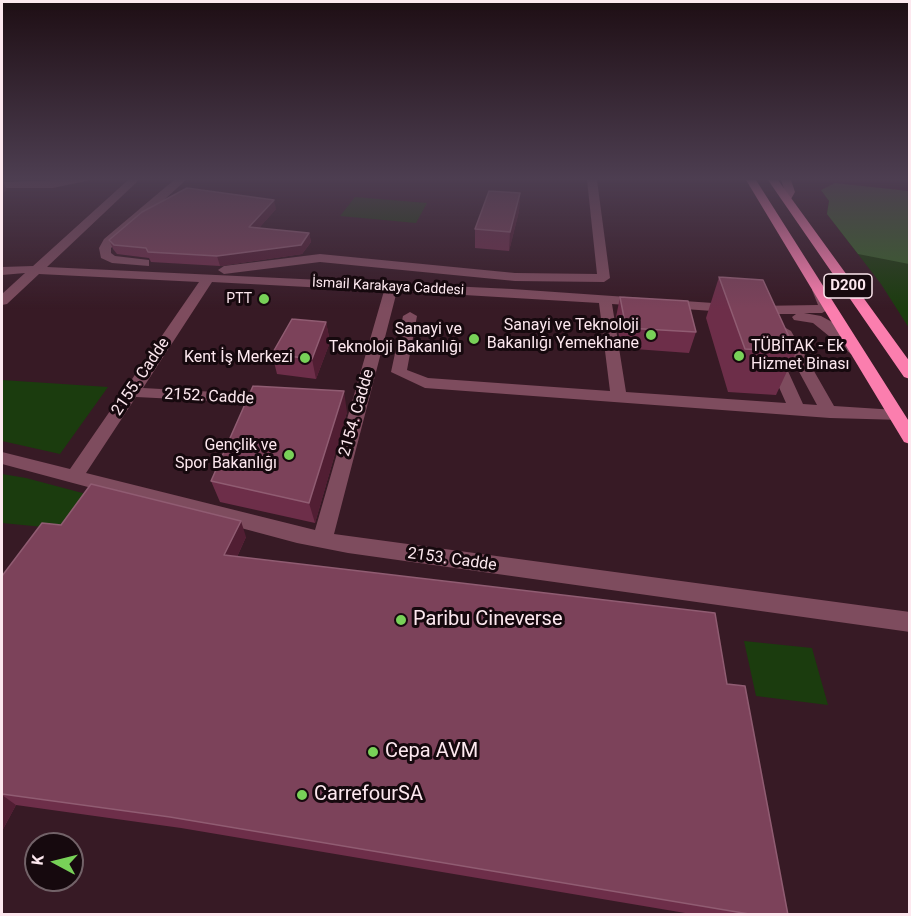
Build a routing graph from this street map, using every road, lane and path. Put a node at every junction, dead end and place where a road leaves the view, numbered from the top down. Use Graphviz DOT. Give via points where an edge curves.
graph roads {
  1 [pos="77,223"];
  2 [pos="84,223"];
  3 [pos="131,223"];
  4 [pos="597,223"];
  5 [pos="777,223"];
  6 [pos="805,223"];
  7 [pos="48,259"];
  8 [pos="2,262"];
  9 [pos="20,269"];
  10 [pos="36,270"];
  11 [pos="2,271"];
  12 [pos="62,271"];
  13 [pos="514,276"];
  14 [pos="209,277"];
  15 [pos="533,278"];
  16 [pos="2,284"];
  17 [pos="392,287"];
  18 [pos="819,290"];
  19 [pos="512,293"];
  20 [pos="531,294"];
  21 [pos="605,300"];
  22 [pos="2,301"];
  23 [pos="756,310"];
  24 [pos="411,316"];
  25 [pos="784,332"];
  26 [pos="856,351"];
  27 [pos="909,374"];
  28 [pos="131,392"];
  29 [pos="619,397"];
  30 [pos="287,401"];
  31 [pos="797,410"];
  32 [pos="830,412"];
  33 [pos="896,416"];
  34 [pos="909,438"];
  35 [pos="2,458"];
  36 [pos="74,477"];
  37 [pos="322,540"];
  38 [pos="909,622"];
  1 -- 9 [label="street"];
  2 -- 7 [label="street"];
  3 -- 13 [label="street" via="108,242 105,255 127,262 219,270 320,258"];
  4 -- 15 [label="street" via="604,278"];
  5 -- 18 [label="highway, D200"];
  6 -- 27 [label="highway, D200"];
  7 -- 10 [label="street"];
  7 -- 12 [label="street"];
  8 -- 9 [label="street, İsmail Karakaya Caddesi"];
  9 -- 10 [label="street, İsmail Karakaya Caddesi"];
  9 -- 11 [label="street, İsmail Karakaya Caddesi"];
  9 -- 16 [label="street"];
  10 -- 12 [label="street, İsmail Karakaya Caddesi"];
  10 -- 22 [label="street"];
  12 -- 14 [label="street, İsmail Karakaya Caddesi"];
  12 -- 22 [label="street" via="42,276"];
  13 -- 15 [label="street"];
  13 -- 19 [label="street"];
  14 -- 17 [label="street, İsmail Karakaya Caddesi"];
  14 -- 28 [label="street, 2155. Cadde"];
  15 -- 20 [label="street"];
  17 -- 19 [label="street, İsmail Karakaya Caddesi"];
  17 -- 37 [label="street, 2154. Cadde" via="352,405"];
  18 -- 23 [label="street, İsmail Karakaya Caddesi" via="826,305 822,309"];
  18 -- 26 [label="highway, D200"];
  19 -- 20 [label="street, İsmail Karakaya Caddesi"];
  20 -- 21 [label="street, İsmail Karakaya Caddesi"];
  21 -- 23 [label="street, İsmail Karakaya Caddesi"];
  21 -- 29 [label="street"];
  23 -- 25 [label="street"];
  23 -- 26 [label="street, İsmail Karakaya Caddesi" via="816,319"];
  24 -- 29 [label="street" via="399,372 425,383"];
  25 -- 31 [label="street" via="767,341"];
  25 -- 32 [label="street"];
  26 -- 33 [label="highway, D200"];
  28 -- 30 [label="street, 2152. Cadde"];
  28 -- 36 [label="street, 2155. Cadde"];
  29 -- 31 [label="street"];
  31 -- 32 [label="street"];
  32 -- 33 [label="street"];
  33 -- 34 [label="highway, D200"];
  35 -- 36 [label="street, 2153. Cadde"];
  36 -- 37 [label="street, 2153. Cadde"];
  37 -- 38 [label="street, 2153. Cadde"];
}
